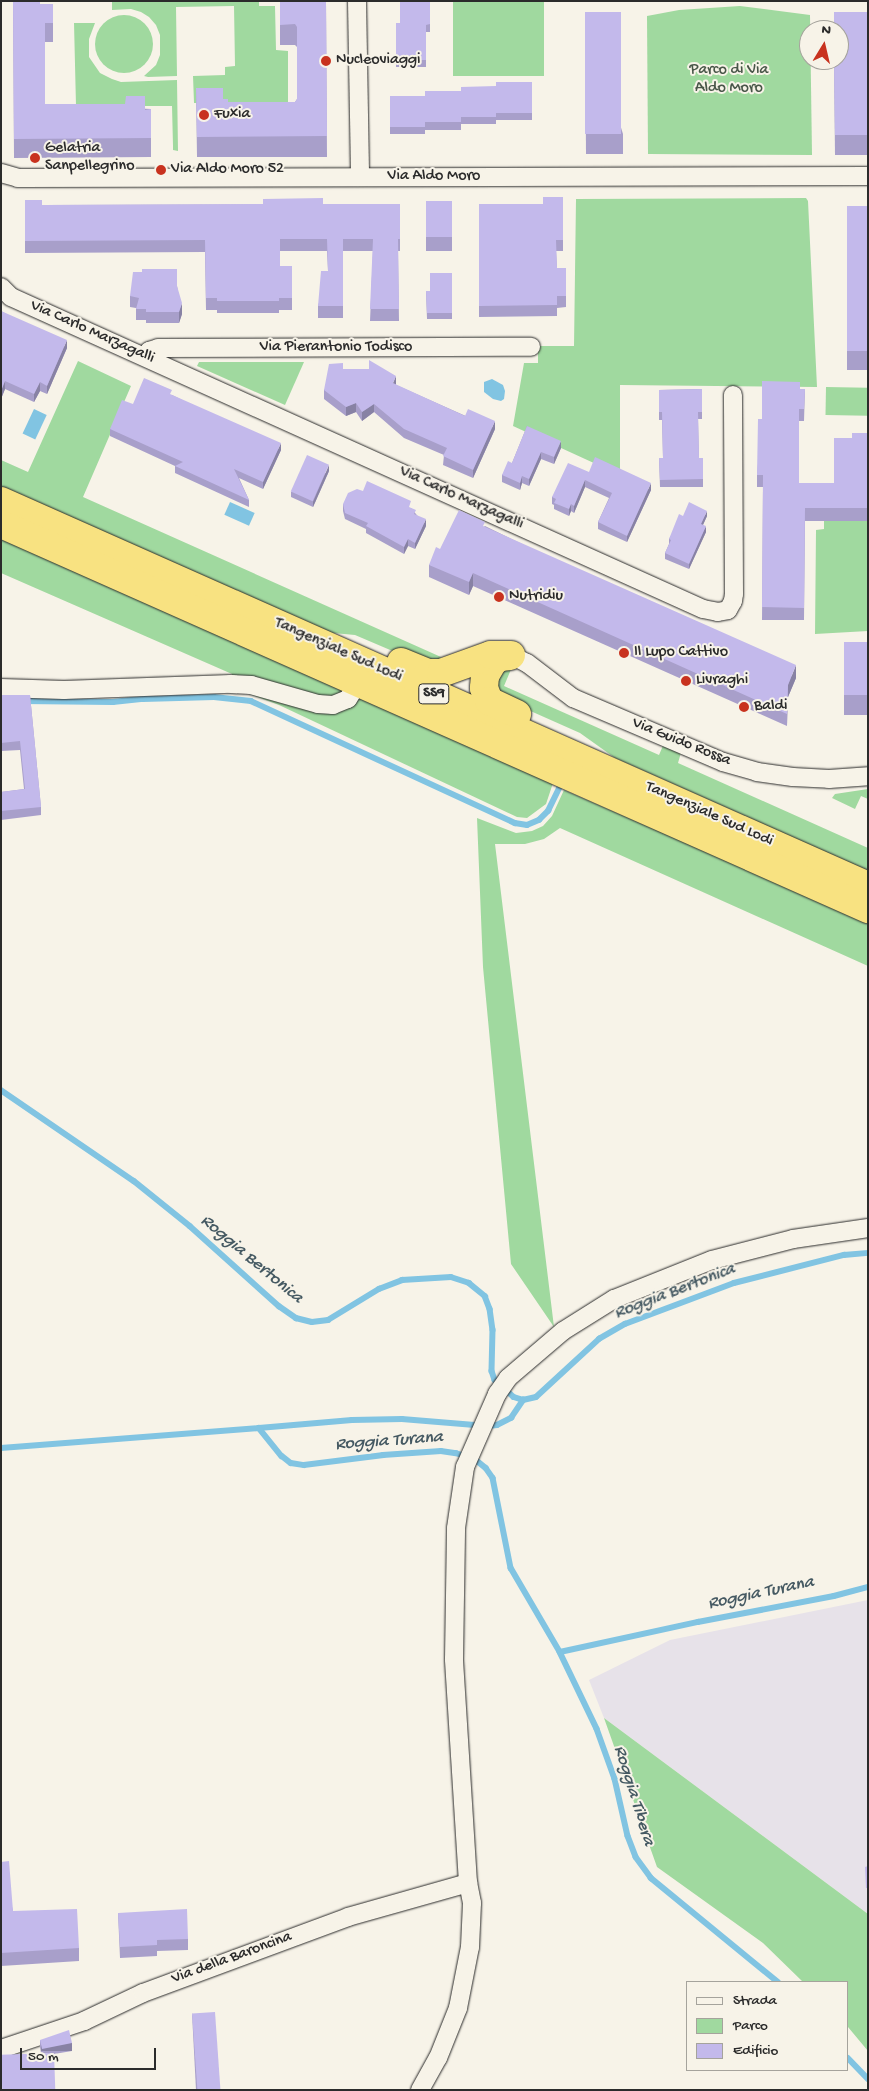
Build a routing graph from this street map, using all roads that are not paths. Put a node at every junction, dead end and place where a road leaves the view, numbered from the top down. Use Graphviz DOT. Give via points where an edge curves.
graph roads {
  1 [pos="357,1"];
  2 [pos="1,174"];
  3 [pos="868,176"];
  4 [pos="360,177"];
  5 [pos="1,287"];
  6 [pos="531,347"];
  7 [pos="146,357"];
  8 [pos="733,395"];
  9 [pos="1,501"];
  10 [pos="1,524"];
  11 [pos="326,646"];
  12 [pos="511,656"];
  13 [pos="358,683"];
  14 [pos="1,688"];
  15 [pos="596,766"];
  16 [pos="868,776"];
  17 [pos="868,886"];
  18 [pos="868,909"];
  19 [pos="868,1228"];
  20 [pos="468,1883"];
  21 [pos="1,2049"];
  22 [pos="420,2090"];
  1 -- 4 [label="street"];
  2 -- 4 [label="street, Via Aldo Moro" via="18,178"];
  3 -- 4 [label="street, Via Aldo Moro"];
  5 -- 7 [label="street, Via Carlo Marzagalli" via="11,297"];
  6 -- 7 [label="street, Via Pierantonio Todisco" via="158,348 149,351"];
  7 -- 8 [label="street, Via Carlo Marzagalli" via="703,609 718,612 728,610 734,594"];
  9 -- 11 [label="highway, Tangenziale Sud Lodi / SS9"];
  10 -- 13 [label="highway, Tangenziale Sud Lodi / SS9"];
  11 -- 12 [label="highway" via="362,646 434,674 448,672 490,655"];
  11 -- 15 [label="highway, Tangenziale Sud Lodi / SS9"];
  12 -- 15 [label="highway" via="500,657 488,669 484,688 489,701 567,737"];
  12 -- 16 [label="street, Via Guido Rossa" via="527,663 573,698 723,762 793,777 829,780"];
  13 -- 14 [label="street" via="348,699 333,705 318,704 252,685 64,690"];
  13 -- 18 [label="highway, Tangenziale Sud Lodi / SS9"];
  15 -- 17 [label="highway, Tangenziale Sud Lodi / SS9"];
  19 -- 20 [label="street" via="793,1239 712,1260 652,1282 587,1314 530,1358 508,1378 497,1394 465,1467 456,1528 454,1658"];
  20 -- 21 [label="street, Via della Baroncina" via="339,1920 143,1993 84,2020"];
  20 -- 22 [label="street" via="472,1920 464,1985 450,2030"];
}
